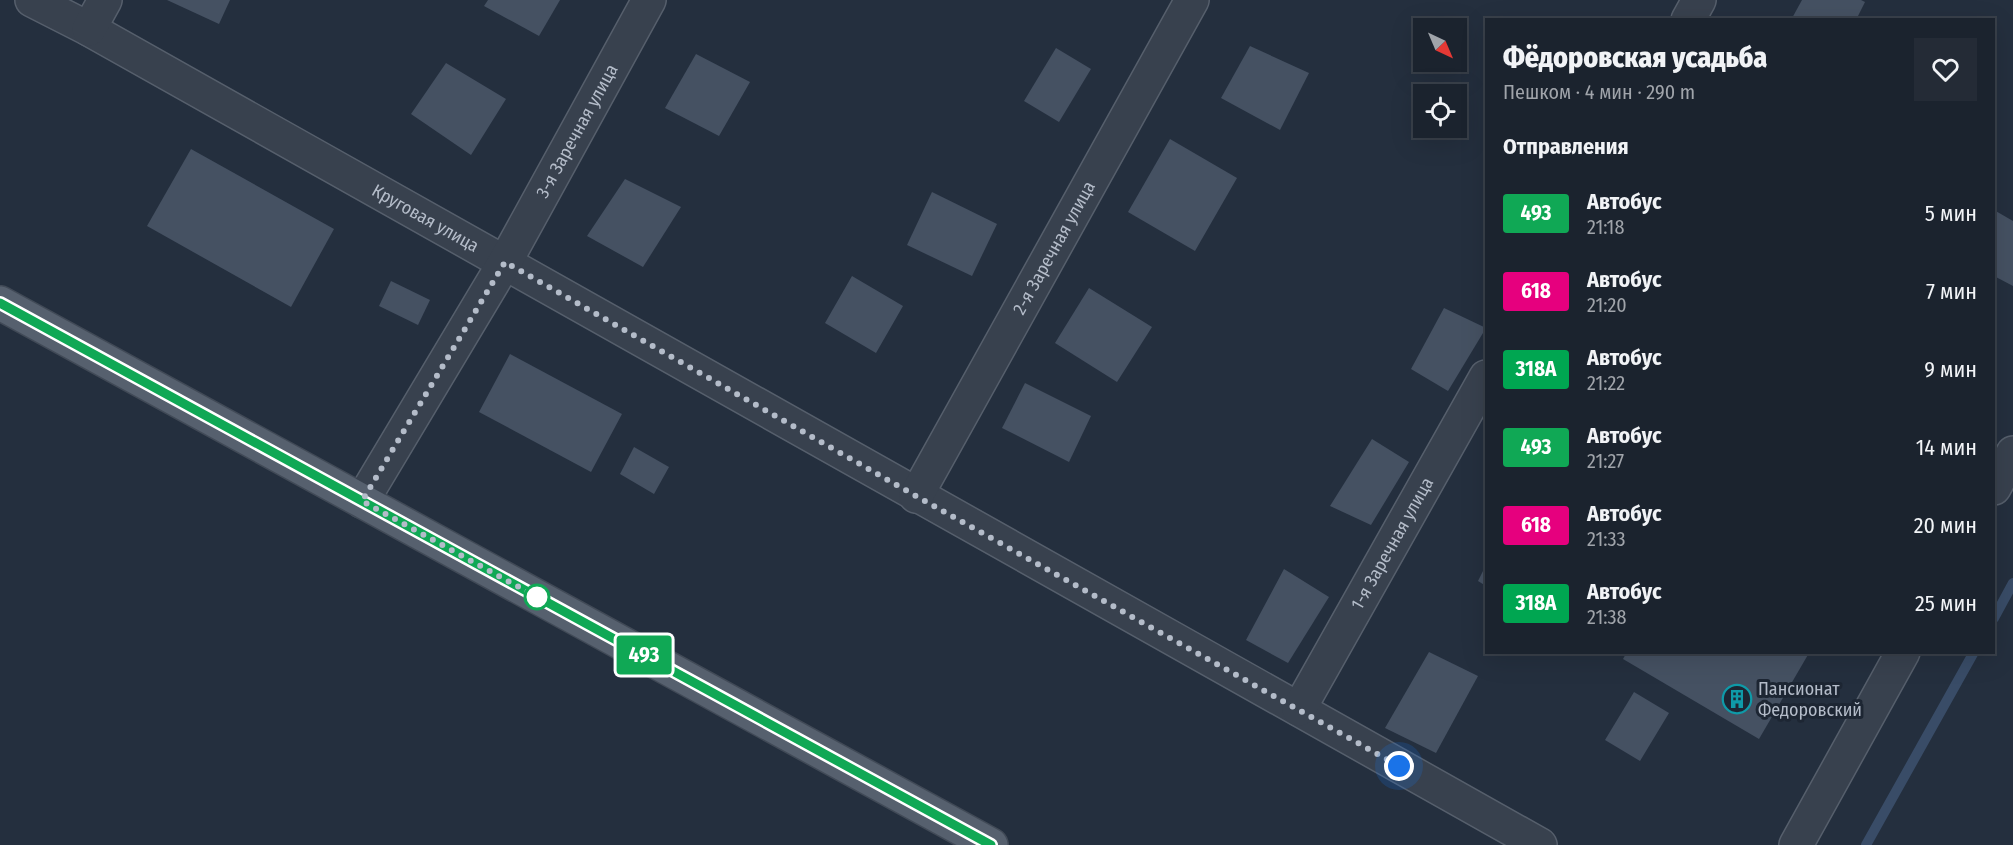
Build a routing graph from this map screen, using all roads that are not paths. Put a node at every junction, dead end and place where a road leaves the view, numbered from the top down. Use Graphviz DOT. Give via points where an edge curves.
graph roads {
  1 [pos="32,0"];
  2 [pos="105,0"];
  3 [pos="649,0"];
  4 [pos="1192,0"];
  5 [pos="1699,0"];
  6 [pos="1689,18"];
  7 [pos="89,29"];
  8 [pos="505,262"];
  9 [pos="0,303"];
  10 [pos="1485,379"];
  11 [pos="2013,453"];
  12 [pos="1995,486"];
  13 [pos="916,496"];
  14 [pos="362,501"];
  15 [pos="1902,654"];
  16 [pos="1299,709"];
  17 [pos="991,845"];
  18 [pos="1540,845"];
  19 [pos="1796,845"];
  1 -- 7 [label="street, Круговая улица"];
  2 -- 7 [label="street"];
  3 -- 8 [label="street, 3-я Заречная улица"];
  4 -- 13 [label="street, 2-я Заречная улица"];
  5 -- 6 [label="street"];
  7 -- 8 [label="street, Круговая улица"];
  8 -- 13 [label="street, Круговая улица"];
  8 -- 14 [label="street, 3-я Заречная улица"];
  9 -- 14 [label="main road"];
  10 -- 16 [label="street, 1-я Заречная улица"];
  11 -- 12 [label="street"];
  13 -- 16 [label="street, Круговая улица"];
  14 -- 17 [label="main road"];
  15 -- 19 [label="street"];
  16 -- 18 [label="street, Круговая улица"];
}
